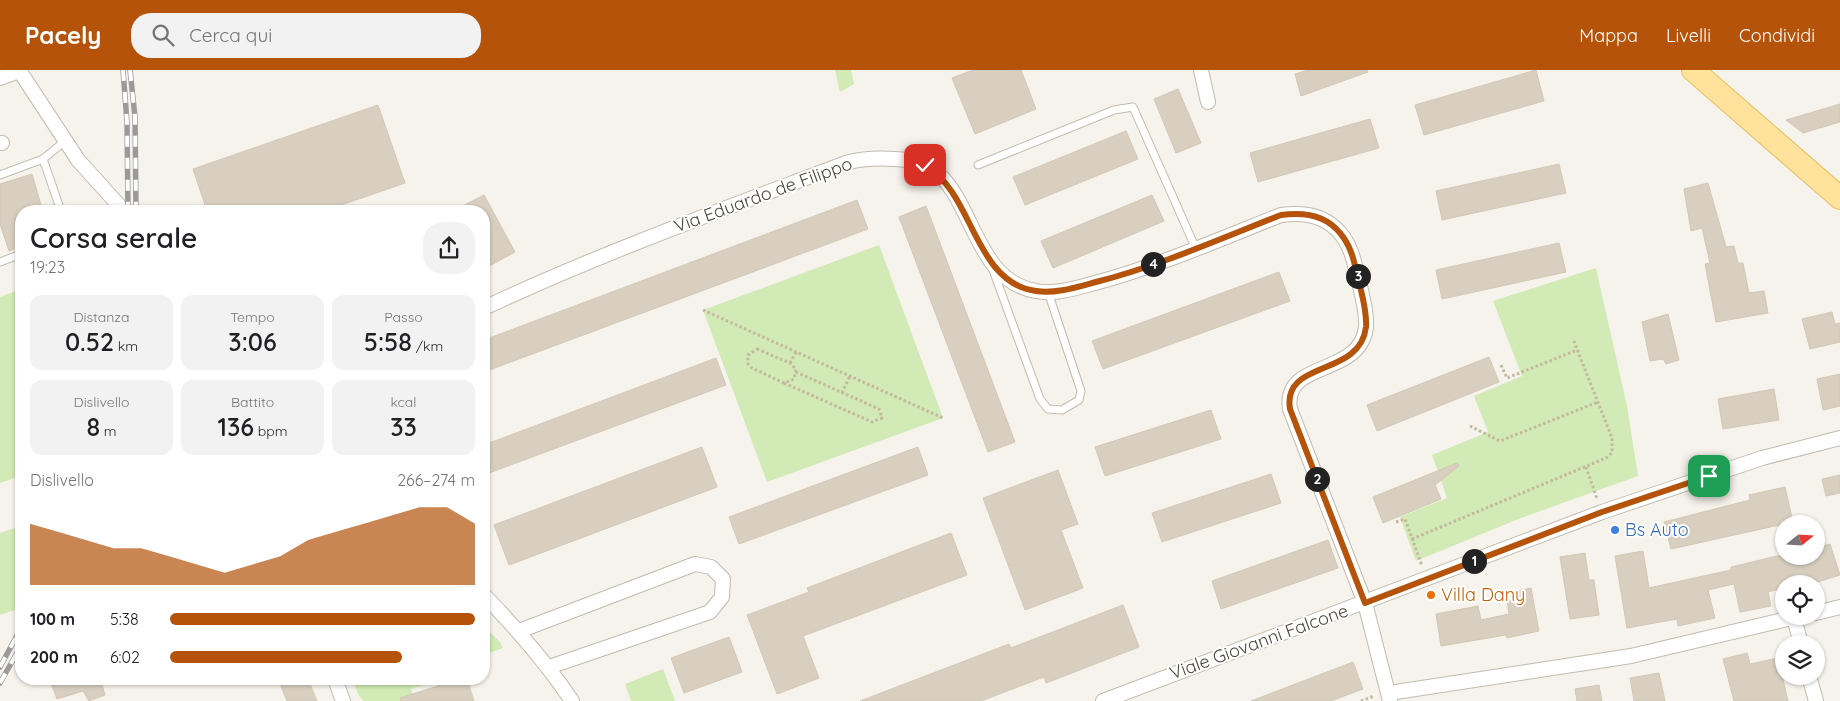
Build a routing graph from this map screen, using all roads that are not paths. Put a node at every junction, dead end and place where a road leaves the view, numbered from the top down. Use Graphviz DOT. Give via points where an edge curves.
graph roads {
  1 [pos="19,70"];
  2 [pos="1201,70"];
  3 [pos="1693,70"];
  4 [pos="0,78"];
  5 [pos="1208,102"];
  6 [pos="64,141"];
  7 [pos="43,159"];
  8 [pos="978,165"];
  9 [pos="0,175"];
  10 [pos="1840,198"];
  11 [pos="59,205"];
  12 [pos="117,205"];
  13 [pos="1196,249"];
  14 [pos="15,256"];
  15 [pos="990,261"];
  16 [pos="0,262"];
  17 [pos="1048,292"];
  18 [pos="490,305"];
  19 [pos="1840,438"];
  20 [pos="490,601"];
  21 [pos="1365,603"];
  22 [pos="1840,607"];
  23 [pos="1825,610"];
  24 [pos="1775,622"];
  25 [pos="519,631"];
  26 [pos="549,667"];
  27 [pos="337,685"];
  28 [pos="1812,685"];
  29 [pos="1390,697"];
  30 [pos="343,701"];
  31 [pos="572,701"];
  32 [pos="1103,701"];
  33 [pos="1816,701"];
  1 -- 4 [label="street"];
  1 -- 6 [label="street"];
  2 -- 5 [label="street"];
  3 -- 10 [label="main road"];
  6 -- 7 [label="lane"];
  6 -- 12 [label="street"];
  7 -- 9 [label="lane"];
  7 -- 11 [label="lane"];
  8 -- 13 [label="lane" via="1114,110 1133,107"];
  13 -- 17 [label="street" via="1116,277"];
  13 -- 21 [label="street" via="1292,213 1316,216 1338,230 1347,242 1366,314 1366,329 1353,352 1344,360 1304,376 1290,390 1288,399"];
  14 -- 16 [label="lane"];
  15 -- 17 [label="street, Via Eduardo de Filippo" via="1001,274 1024,288"];
  15 -- 17 [label="lane" via="1040,399 1048,409 1062,410 1079,400 1081,391"];
  15 -- 18 [label="street, Via Eduardo de Filippo" via="950,189 935,170 914,161 869,158 846,163 684,224 543,280"];
  19 -- 21 [label="street, Viale Giovanni Falcone" via="1762,458 1602,512"];
  20 -- 25 [label="street"];
  21 -- 29 [label="street"];
  21 -- 32 [label="street, Viale Giovanni Falcone"];
  22 -- 23 [label="street"];
  24 -- 29 [label="street" via="1630,656"];
  25 -- 26 [label="street"];
  25 -- 26 [label="street" via="694,564 711,567 724,579 722,597 710,612"];
  26 -- 31 [label="street"];
  27 -- 30 [label="street"];
  28 -- 33 [label="street"];
}
